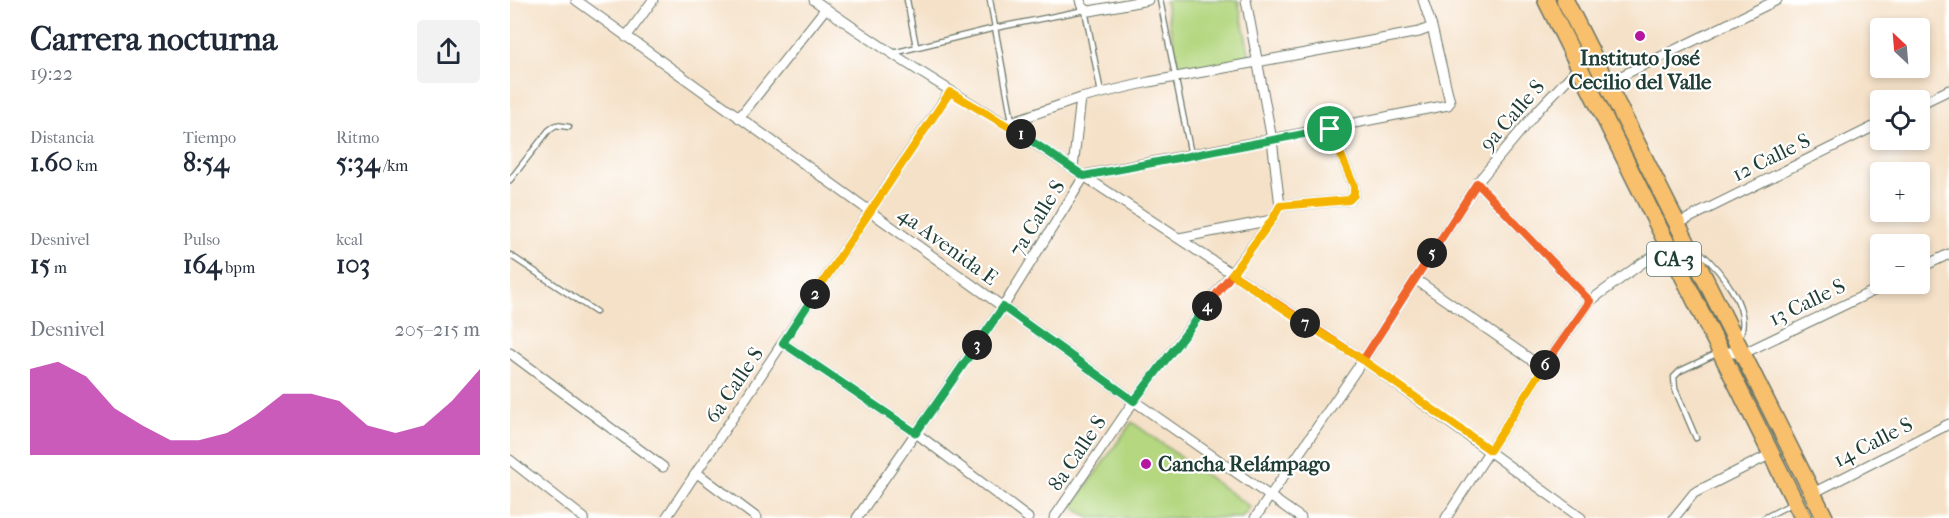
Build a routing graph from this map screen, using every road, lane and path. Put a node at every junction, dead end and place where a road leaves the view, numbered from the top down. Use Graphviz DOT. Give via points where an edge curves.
graph roads {
  1 [pos="576,0"];
  2 [pos="653,0"];
  3 [pos="814,0"];
  4 [pos="908,0"];
  5 [pos="990,0"];
  6 [pos="1080,0"];
  7 [pos="1148,0"];
  8 [pos="1160,0"];
  9 [pos="1246,0"];
  10 [pos="1423,0"];
  11 [pos="1546,0"];
  12 [pos="1565,0"];
  13 [pos="1778,0"];
  14 [pos="826,8"];
  15 [pos="1085,10"];
  16 [pos="1432,27"];
  17 [pos="995,28"];
  18 [pos="626,37"];
  19 [pos="916,46"];
  20 [pos="890,53"];
  21 [pos="1257,61"];
  22 [pos="1579,67"];
  23 [pos="1175,77"];
  24 [pos="1607,83"];
  25 [pos="1949,90"];
  26 [pos="950,92"];
  27 [pos="1101,93"];
  28 [pos="1081,98"];
  29 [pos="1930,99"];
  30 [pos="739,118"];
  31 [pos="1009,123"];
  32 [pos="569,127"];
  33 [pos="1330,129"];
  34 [pos="1870,129"];
  35 [pos="1272,140"];
  36 [pos="1191,155"];
  37 [pos="1073,168"];
  38 [pos="1084,176"];
  39 [pos="510,180"];
  40 [pos="1477,183"];
  41 [pos="1280,206"];
  42 [pos="870,212"];
  43 [pos="1272,220"];
  44 [pos="1680,231"];
  45 [pos="1179,238"];
  46 [pos="1669,248"];
  47 [pos="1949,254"];
  48 [pos="510,255"];
  49 [pos="1930,263"];
  50 [pos="1232,274"];
  51 [pos="1415,279"];
  52 [pos="1870,292"];
  53 [pos="1590,301"];
  54 [pos="1003,307"];
  55 [pos="596,312"];
  56 [pos="783,343"];
  57 [pos="1739,348"];
  58 [pos="1720,351"];
  59 [pos="510,353"];
  60 [pos="1363,360"];
  61 [pos="1543,368"];
  62 [pos="1134,401"];
  63 [pos="1949,424"];
  64 [pos="916,433"];
  65 [pos="1696,438"];
  66 [pos="1490,450"];
  67 [pos="1771,454"];
  68 [pos="510,460"];
  69 [pos="663,467"];
  70 [pos="697,473"];
  71 [pos="1812,493"];
  72 [pos="1271,496"];
  73 [pos="1795,502"];
  74 [pos="1779,510"];
  75 [pos="584,518"];
  76 [pos="666,518"];
  77 [pos="757,518"];
  78 [pos="857,518"];
  79 [pos="1028,518"];
  80 [pos="1054,518"];
  81 [pos="1255,518"];
  82 [pos="1301,518"];
  83 [pos="1446,518"];
  84 [pos="1581,518"];
  85 [pos="1674,518"];
  86 [pos="1764,518"];
  87 [pos="1783,518"];
  88 [pos="1803,518"];
  89 [pos="1825,518"];
  1 -- 18 [label="street, 4a Avenida E"];
  2 -- 18 [label="street"];
  3 -- 14 [label="street"];
  4 -- 19 [label="lane"];
  5 -- 17 [label="lane"];
  6 -- 15 [label="street"];
  7 -- 15 [label="street"];
  8 -- 23 [label="lane"];
  9 -- 21 [label="street"];
  10 -- 16 [label="street"];
  11 -- 22 [label="highway, CA-3"];
  12 -- 24 [label="highway, CA-3"];
  13 -- 24 [label="street"];
  14 -- 20 [label="street"];
  14 -- 30 [label="street"];
  15 -- 17 [label="lane"];
  15 -- 27 [label="lane"];
  16 -- 21 [label="street"];
  16 -- 33 [label="street" via="1448,105"];
  17 -- 19 [label="lane"];
  17 -- 31 [label="lane"];
  18 -- 30 [label="street, 4a Avenida E"];
  19 -- 20 [label="lane"];
  20 -- 26 [label="street"];
  21 -- 23 [label="street"];
  21 -- 35 [label="street"];
  22 -- 40 [label="street, 9a Calle S"];
  22 -- 46 [label="highway, CA-3"];
  23 -- 27 [label="street"];
  23 -- 36 [label="lane"];
  24 -- 44 [label="highway, CA-3"];
  25 -- 29 [label="street"];
  26 -- 31 [label="street"];
  26 -- 42 [label="street, 6a Calle S"];
  27 -- 28 [label="street"];
  28 -- 31 [label="street"];
  28 -- 37 [label="street"];
  30 -- 42 [label="street, 4a Avenida E"];
  31 -- 37 [label="street"];
  32 -- 39 [label="lane" via="556,125 549,130"];
  33 -- 35 [label="street"];
  33 -- 41 [label="street" via="1354,186 1354,195 1349,200"];
  34 -- 44 [label="street, 12 Calle S"];
  35 -- 36 [label="street"];
  35 -- 41 [label="street"];
  36 -- 38 [label="street"];
  37 -- 38 [label="street"];
  38 -- 45 [label="street"];
  38 -- 54 [label="street, 7a Calle S"];
  40 -- 51 [label="street, 9a Calle S"];
  40 -- 53 [label="street"];
  41 -- 43 [label="street, 8a Calle S"];
  42 -- 54 [label="street, 4a Avenida E"];
  42 -- 56 [label="street, 6a Calle S"];
  43 -- 45 [label="street"];
  43 -- 50 [label="street, 8a Calle S"];
  44 -- 57 [label="highway, CA-3"];
  45 -- 50 [label="street"];
  46 -- 53 [label="street"];
  46 -- 58 [label="highway, CA-3"];
  47 -- 49 [label="street"];
  48 -- 55 [label="lane"];
  50 -- 60 [label="street"];
  50 -- 62 [label="street, 8a Calle S"];
  51 -- 60 [label="street, 9a Calle S"];
  51 -- 61 [label="street"];
  52 -- 57 [label="street, 13 Calle S"];
  53 -- 61 [label="street"];
  54 -- 62 [label="street, 4a Avenida E"];
  54 -- 64 [label="street, 7a Calle S"];
  56 -- 64 [label="street"];
  56 -- 70 [label="street, 6a Calle S"];
  57 -- 58 [label="street"];
  57 -- 71 [label="highway, CA-3"];
  58 -- 65 [label="lane" via="1674,377 1675,389"];
  58 -- 67 [label="highway, CA-3"];
  59 -- 69 [label="street"];
  60 -- 66 [label="street"];
  60 -- 72 [label="street, 9a Calle S"];
  61 -- 66 [label="street"];
  62 -- 72 [label="street, 4a Avenida E"];
  62 -- 80 [label="street, 8a Calle S"];
  63 -- 71 [label="street, 14 Calle S"];
  64 -- 78 [label="street, 7a Calle S"];
  64 -- 79 [label="street"];
  66 -- 83 [label="street"];
  66 -- 84 [label="street"];
  67 -- 73 [label="highway, CA-3"];
  67 -- 85 [label="street" via="1694,493"];
  68 -- 75 [label="street"];
  70 -- 76 [label="street, 6a Calle S"];
  70 -- 77 [label="street"];
  71 -- 89 [label="highway, CA-3"];
  72 -- 81 [label="street, 9a Calle S"];
  72 -- 82 [label="street, 4a Avenida E"];
  73 -- 74 [label="lane"];
  73 -- 88 [label="highway, CA-3"];
  74 -- 86 [label="lane"];
  74 -- 87 [label="lane"];
}
